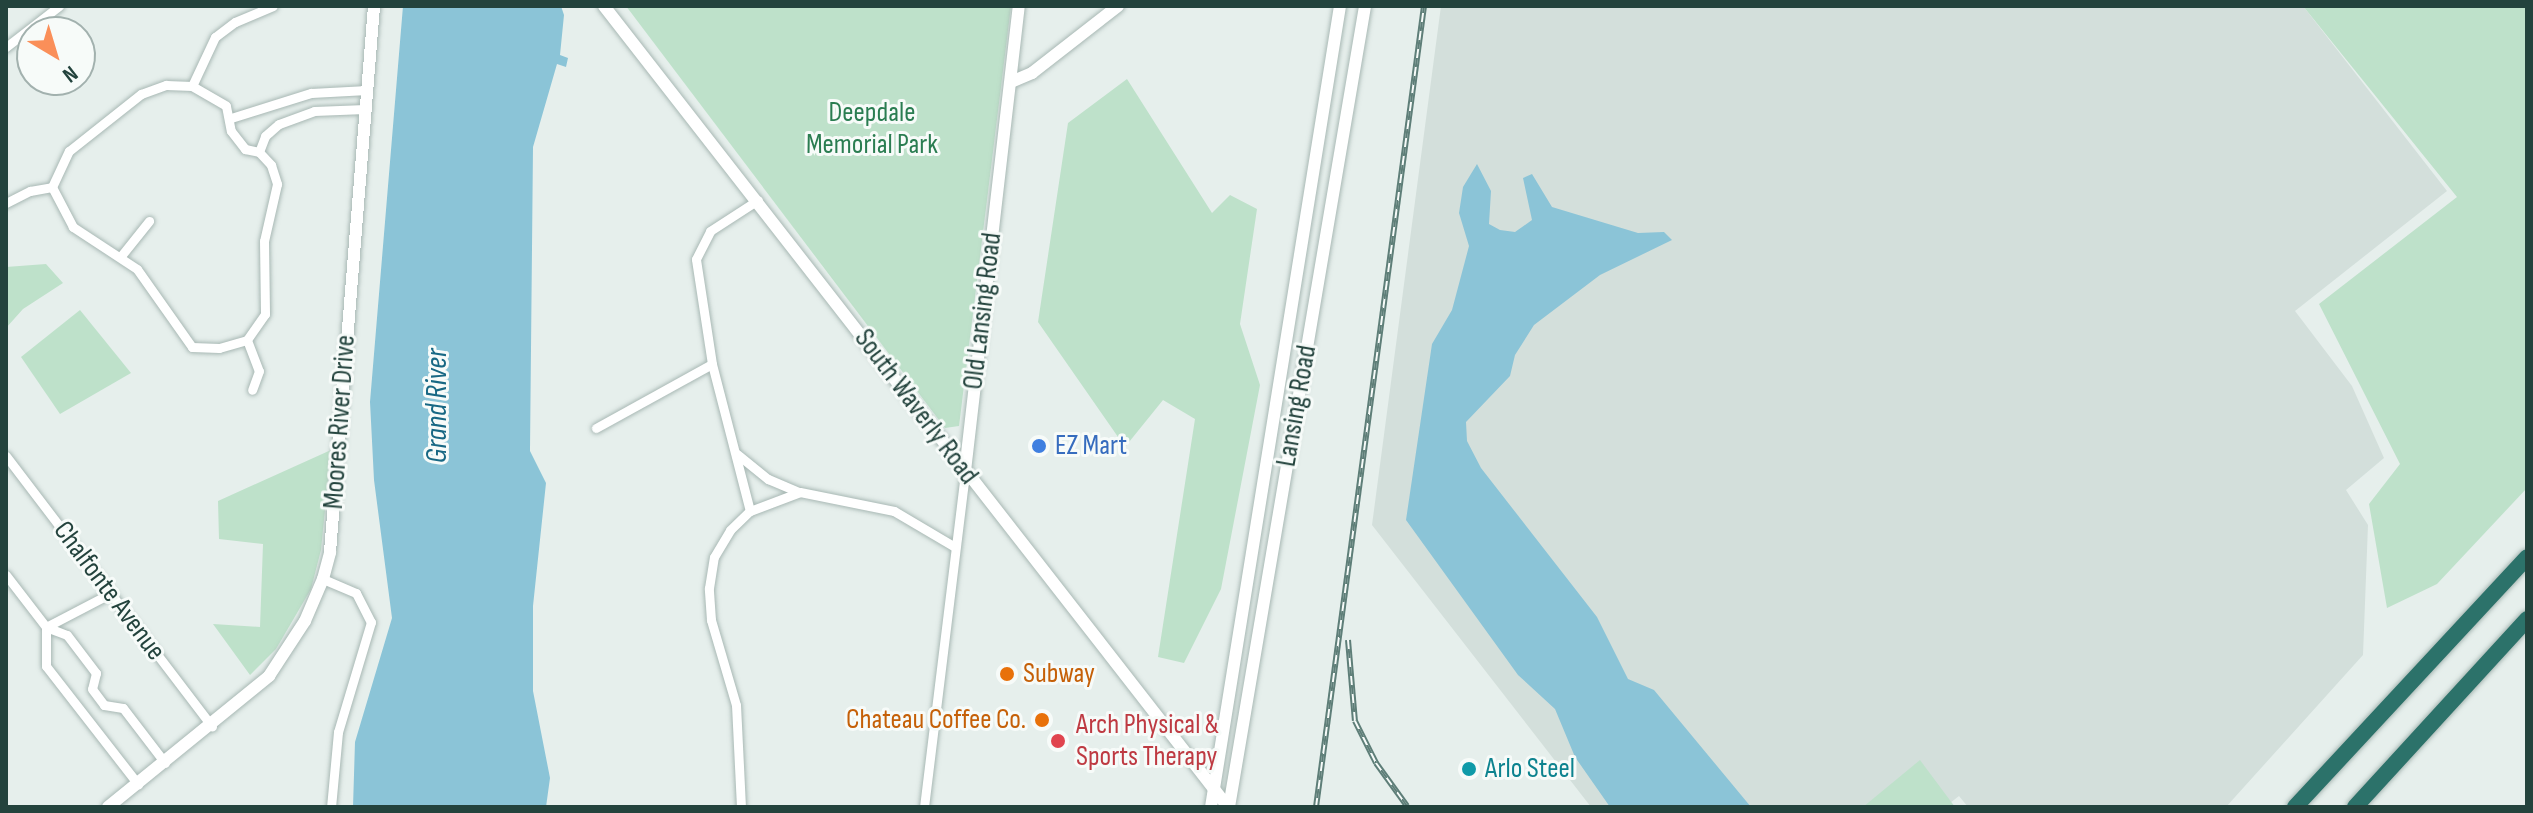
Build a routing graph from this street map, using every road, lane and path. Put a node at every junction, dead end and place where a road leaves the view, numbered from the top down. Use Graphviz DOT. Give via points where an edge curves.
graph roads {
  1 [pos="59,6"];
  2 [pos="273,6"];
  3 [pos="374,6"];
  4 [pos="604,6"];
  5 [pos="1019,6"];
  6 [pos="1118,6"];
  7 [pos="1340,6"];
  8 [pos="1365,6"];
  9 [pos="6,47"];
  10 [pos="1011,82"];
  11 [pos="192,86"];
  12 [pos="367,90"];
  13 [pos="365,109"];
  14 [pos="231,118"];
  15 [pos="259,152"];
  16 [pos="52,187"];
  17 [pos="758,200"];
  18 [pos="6,203"];
  19 [pos="149,221"];
  20 [pos="121,256"];
  21 [pos="247,340"];
  22 [pos="712,364"];
  23 [pos="252,390"];
  24 [pos="596,428"];
  25 [pos="737,454"];
  26 [pos="6,456"];
  27 [pos="965,471"];
  28 [pos="800,492"];
  29 [pos="750,511"];
  30 [pos="955,547"];
  31 [pos="2527,557"];
  32 [pos="6,575"];
  33 [pos="323,579"];
  34 [pos="111,593"];
  35 [pos="2527,619"];
  36 [pos="46,627"];
  37 [pos="212,726"];
  38 [pos="165,763"];
  39 [pos="2327,773"];
  40 [pos="138,784"];
  41 [pos="1214,788"];
  42 [pos="108,807"];
  43 [pos="331,807"];
  44 [pos="741,807"];
  45 [pos="924,807"];
  46 [pos="1211,807"];
  47 [pos="1229,807"];
  48 [pos="2286,807"];
  49 [pos="2295,807"];
  50 [pos="2355,807"];
  1 -- 9 [label="street"];
  2 -- 11 [label="street" via="215,37"];
  3 -- 12 [label="main road, Moores River Drive"];
  4 -- 17 [label="main road, South Waverly Road"];
  5 -- 10 [label="main road, Old Lansing Road"];
  6 -- 10 [label="main road" via="1032,73"];
  7 -- 41 [label="main road, Lansing Road"];
  8 -- 47 [label="main road, Lansing Road"];
  10 -- 27 [label="main road, Old Lansing Road"];
  11 -- 14 [label="street" via="226,106"];
  11 -- 16 [label="street" via="166,85 141,94 69,151"];
  12 -- 13 [label="main road, Moores River Drive"];
  12 -- 14 [label="street" via="311,93"];
  13 -- 15 [label="street" via="314,111 279,124 265,136"];
  13 -- 33 [label="main road, Moores River Drive" via="330,552"];
  14 -- 15 [label="street" via="231,131 245,149"];
  15 -- 21 [label="street" via="271,165 277,201 264,241 265,314"];
  16 -- 18 [label="street"];
  16 -- 20 [label="street" via="73,227"];
  17 -- 22 [label="street" via="710,231 699,246 696,259"];
  17 -- 27 [label="main road, South Waverly Road"];
  19 -- 20 [label="street"];
  20 -- 21 [label="street" via="137,269 192,347 219,348"];
  21 -- 23 [label="street" via="259,371"];
  22 -- 24 [label="street"];
  22 -- 25 [label="street"];
  25 -- 28 [label="street" via="768,479"];
  25 -- 29 [label="street"];
  26 -- 34 [label="street, Chalfonte Avenue"];
  27 -- 30 [label="street, Old Lansing Road"];
  27 -- 41 [label="main road, South Waverly Road"];
  28 -- 29 [label="street"];
  28 -- 30 [label="street" via="894,511"];
  29 -- 44 [label="street" via="722,542 709,588 711,620 736,705"];
  30 -- 45 [label="street, Old Lansing Road"];
  31 -- 39 [label="highway"];
  32 -- 36 [label="street"];
  33 -- 37 [label="main road, Moores River Drive" via="288,651 247,698"];
  33 -- 43 [label="street" via="356,593 371,622 338,732"];
  34 -- 36 [label="street"];
  34 -- 37 [label="street, Chalfonte Avenue"];
  35 -- 50 [label="highway"];
  36 -- 38 [label="street" via="67,635 96,673 92,689 104,705 123,708"];
  36 -- 40 [label="street" via="46,666"];
  37 -- 38 [label="main road, Moores River Drive"];
  38 -- 40 [label="main road, Moores River Drive"];
  39 -- 48 [label="highway"];
  39 -- 49 [label="highway"];
  40 -- 42 [label="main road, Moores River Drive"];
  41 -- 46 [label="main road, Lansing Road"];
  41 -- 47 [label="main road, South Waverly Road"];
}
